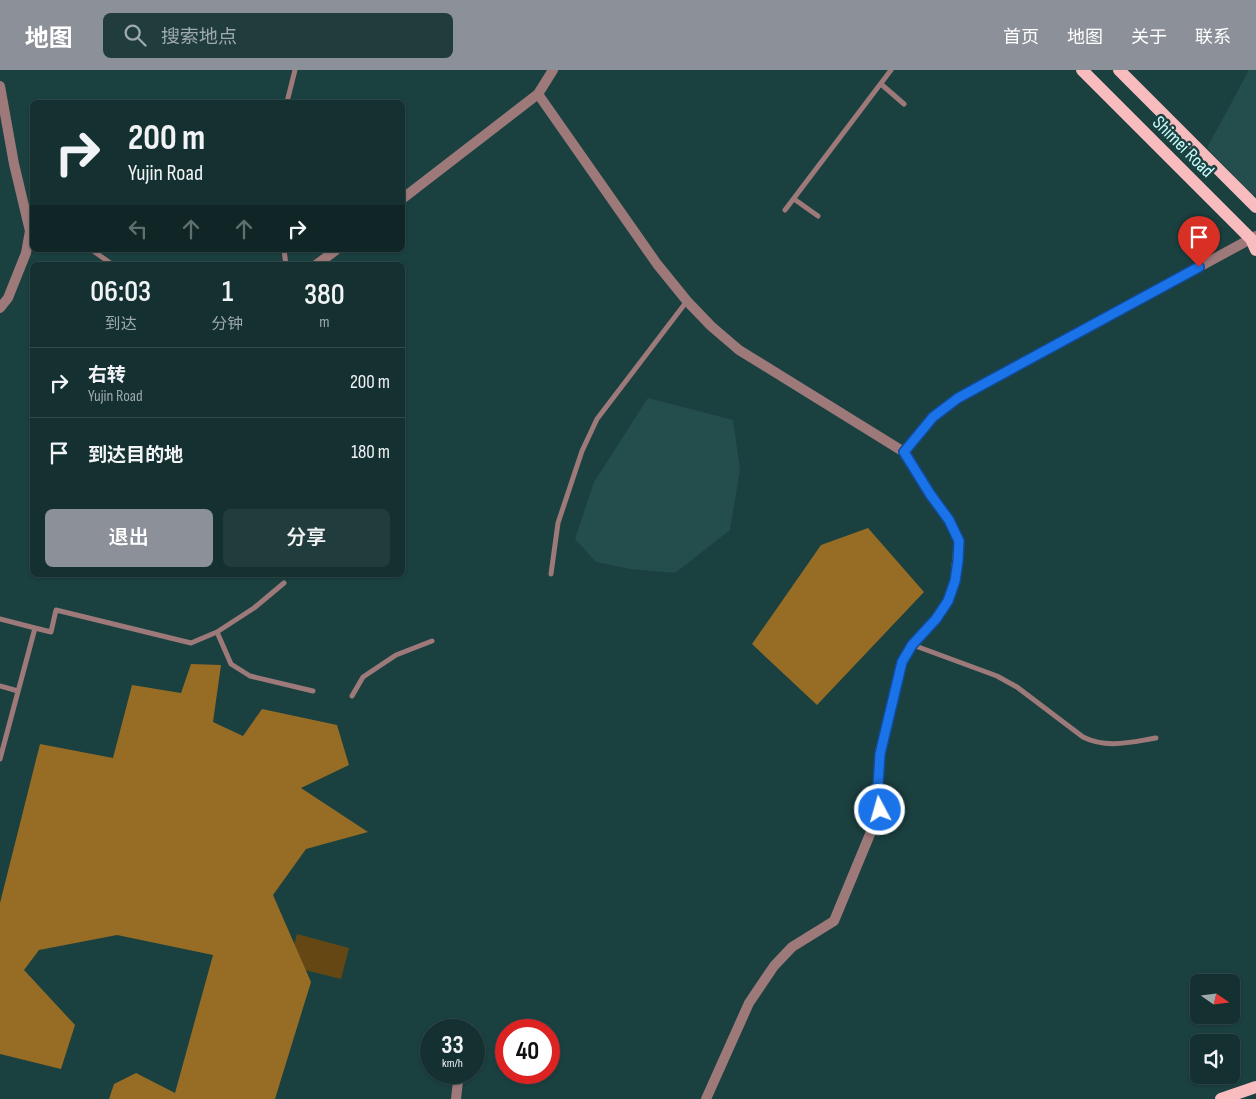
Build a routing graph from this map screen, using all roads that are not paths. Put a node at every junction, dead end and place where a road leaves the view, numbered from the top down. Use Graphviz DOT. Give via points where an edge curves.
graph roads {
  1 [pos="295,70"];
  2 [pos="553,70"];
  3 [pos="891,70"];
  4 [pos="1082,70"];
  5 [pos="1119,70"];
  6 [pos="881,84"];
  7 [pos="0,86"];
  8 [pos="538,94"];
  9 [pos="288,100"];
  10 [pos="904,104"];
  11 [pos="405,196"];
  12 [pos="794,199"];
  13 [pos="1256,207"];
  14 [pos="785,210"];
  15 [pos="818,216"];
  16 [pos="1254,242"];
  17 [pos="30,243"];
  18 [pos="95,252"];
  19 [pos="333,252"];
  20 [pos="109,262"];
  21 [pos="320,262"];
  22 [pos="687,301"];
  23 [pos="0,308"];
  24 [pos="904,452"];
  25 [pos="551,574"];
  26 [pos="284,583"];
  27 [pos="0,619"];
  28 [pos="35,628"];
  29 [pos="217,632"];
  30 [pos="432,641"];
  31 [pos="912,645"];
  32 [pos="0,686"];
  33 [pos="18,691"];
  34 [pos="313,691"];
  35 [pos="352,696"];
  36 [pos="1156,738"];
  37 [pos="2,742"];
  38 [pos="0,759"];
  39 [pos="458,1084"];
  40 [pos="1256,1086"];
  41 [pos="456,1099"];
  42 [pos="706,1099"];
  43 [pos="1221,1099"];
  1 -- 9 [label="lane"];
  2 -- 8 [label="street"];
  3 -- 6 [label="lane"];
  4 -- 16 [label="main road, Shimei Road"];
  5 -- 13 [label="main road, Shimei Road"];
  6 -- 10 [label="lane"];
  6 -- 12 [label="lane"];
  7 -- 17 [label="street"];
  8 -- 11 [label="street"];
  8 -- 22 [label="street" via="657,264"];
  12 -- 14 [label="lane"];
  12 -- 15 [label="lane"];
  16 -- 24 [label="street" via="958,398 933,417"];
  17 -- 23 [label="street" via="8,298"];
  18 -- 20 [label="lane"];
  19 -- 21 [label="street"];
  22 -- 24 [label="street" via="740,350"];
  22 -- 25 [label="lane" via="597,419 582,451 558,523"];
  24 -- 31 [label="street" via="949,520 959,541 955,581 948,601"];
  26 -- 29 [label="lane"];
  27 -- 28 [label="lane"];
  28 -- 29 [label="lane" via="51,632 56,610 191,643"];
  28 -- 33 [label="lane"];
  29 -- 34 [label="lane" via="231,664 250,676"];
  30 -- 35 [label="lane" via="396,655 363,677"];
  31 -- 36 [label="lane" via="997,676 1095,743 1108,745"];
  31 -- 42 [label="street" via="902,662 880,754 880,810 834,921 792,946 774,966 749,1003"];
  32 -- 33 [label="lane"];
  33 -- 37 [label="lane"];
  37 -- 38 [label="lane"];
  39 -- 41 [label="street"];
  40 -- 43 [label="main road"];
}
